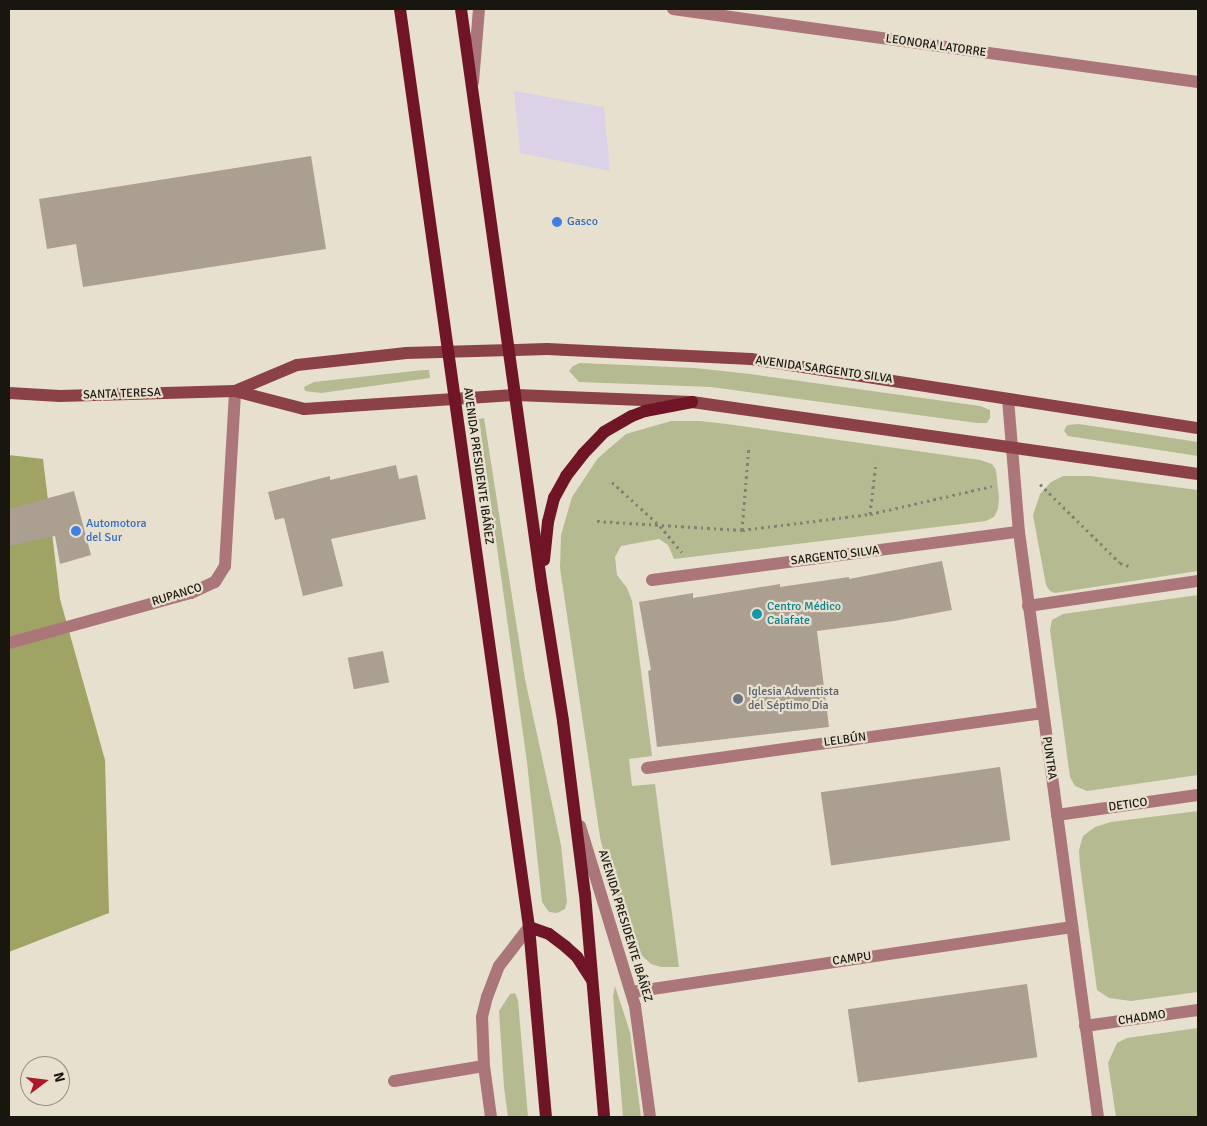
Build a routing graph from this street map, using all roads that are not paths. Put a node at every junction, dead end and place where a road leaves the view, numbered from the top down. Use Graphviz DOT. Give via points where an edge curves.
graph roads {
  1 [pos="400,9"];
  2 [pos="461,9"];
  3 [pos="479,9"];
  4 [pos="673,9"];
  5 [pos="1198,82"];
  6 [pos="473,85"];
  7 [pos="509,349"];
  8 [pos="447,350"];
  9 [pos="235,391"];
  10 [pos="9,393"];
  11 [pos="516,395"];
  12 [pos="455,398"];
  13 [pos="1008,399"];
  14 [pos="692,402"];
  15 [pos="1198,428"];
  16 [pos="1012,446"];
  17 [pos="1198,474"];
  18 [pos="1019,532"];
  19 [pos="652,580"];
  20 [pos="1198,581"];
  21 [pos="542,588"];
  22 [pos="1028,606"];
  23 [pos="9,642"];
  24 [pos="1043,713"];
  25 [pos="647,768"];
  26 [pos="1198,795"];
  27 [pos="574,804"];
  28 [pos="1057,815"];
  29 [pos="529,927"];
  30 [pos="1072,927"];
  31 [pos="592,980"];
  32 [pos="632,992"];
  33 [pos="1198,1010"];
  34 [pos="1085,1026"];
  35 [pos="484,1066"];
  36 [pos="394,1081"];
  37 [pos="490,1117"];
  38 [pos="546,1117"];
  39 [pos="604,1117"];
  40 [pos="650,1117"];
  41 [pos="1098,1117"];
  1 -- 8 [label="main road, AVENIDA PRESIDENTE IBÁÑEZ"];
  2 -- 6 [label="main road, AVENIDA PRESIDENTE IBÁÑEZ"];
  3 -- 6 [label="street, AVENIDA PRESIDENTE IBÁÑEZ"];
  4 -- 5 [label="street, LEONORA LATORRE"];
  6 -- 7 [label="main road, AVENIDA PRESIDENTE IBÁÑEZ"];
  7 -- 8 [label="main road, AVENIDA SARGENTO SILVA"];
  7 -- 11 [label="main road, AVENIDA PRESIDENTE IBÁÑEZ"];
  7 -- 13 [label="main road, AVENIDA SARGENTO SILVA" via="751,359"];
  8 -- 9 [label="main road, SANTA TERESA" via="297,365"];
  8 -- 12 [label="main road, AVENIDA PRESIDENTE IBÁÑEZ"];
  9 -- 10 [label="main road, SANTA TERESA" via="60,396"];
  9 -- 12 [label="main road, SANTA TERESA" via="304,409"];
  9 -- 23 [label="street, RUPANCO" via="225,566 215,582 191,593"];
  11 -- 12 [label="main road"];
  11 -- 14 [label="main road"];
  11 -- 21 [label="main road, AVENIDA PRESIDENTE IBÁÑEZ"];
  12 -- 29 [label="main road, AVENIDA PRESIDENTE IBÁÑEZ"];
  13 -- 15 [label="main road, AVENIDA SARGENTO SILVA"];
  13 -- 16 [label="street, PUNTRA"];
  14 -- 16 [label="main road"];
  14 -- 21 [label="main road" via="632,416 604,432 583,454 554,498 544,548"];
  16 -- 17 [label="main road"];
  16 -- 18 [label="street, PUNTRA"];
  18 -- 19 [label="street, SARGENTO SILVA"];
  18 -- 22 [label="street, PUNTRA"];
  20 -- 22 [label="street"];
  21 -- 27 [label="main road, AVENIDA PRESIDENTE IBÁÑEZ"];
  22 -- 24 [label="street, PUNTRA"];
  24 -- 25 [label="street, LELBÚN"];
  24 -- 28 [label="street, PUNTRA"];
  26 -- 28 [label="street, DETICO"];
  27 -- 31 [label="main road, AVENIDA PRESIDENTE IBÁÑEZ"];
  27 -- 32 [label="street, AVENIDA PRESIDENTE IBÁÑEZ"];
  28 -- 30 [label="street, PUNTRA"];
  29 -- 31 [label="main road" via="549,934 566,946"];
  29 -- 35 [label="street" via="499,966 487,997 482,1017"];
  29 -- 38 [label="main road, AVENIDA PRESIDENTE IBÁÑEZ"];
  30 -- 32 [label="street, CAMPU"];
  30 -- 34 [label="street, PUNTRA"];
  31 -- 39 [label="main road, AVENIDA PRESIDENTE IBÁÑEZ"];
  32 -- 40 [label="street, AVENIDA PRESIDENTE IBÁÑEZ"];
  33 -- 34 [label="street, CHADMO"];
  34 -- 41 [label="street, PUNTRA"];
  35 -- 36 [label="street"];
  35 -- 37 [label="street"];
}
